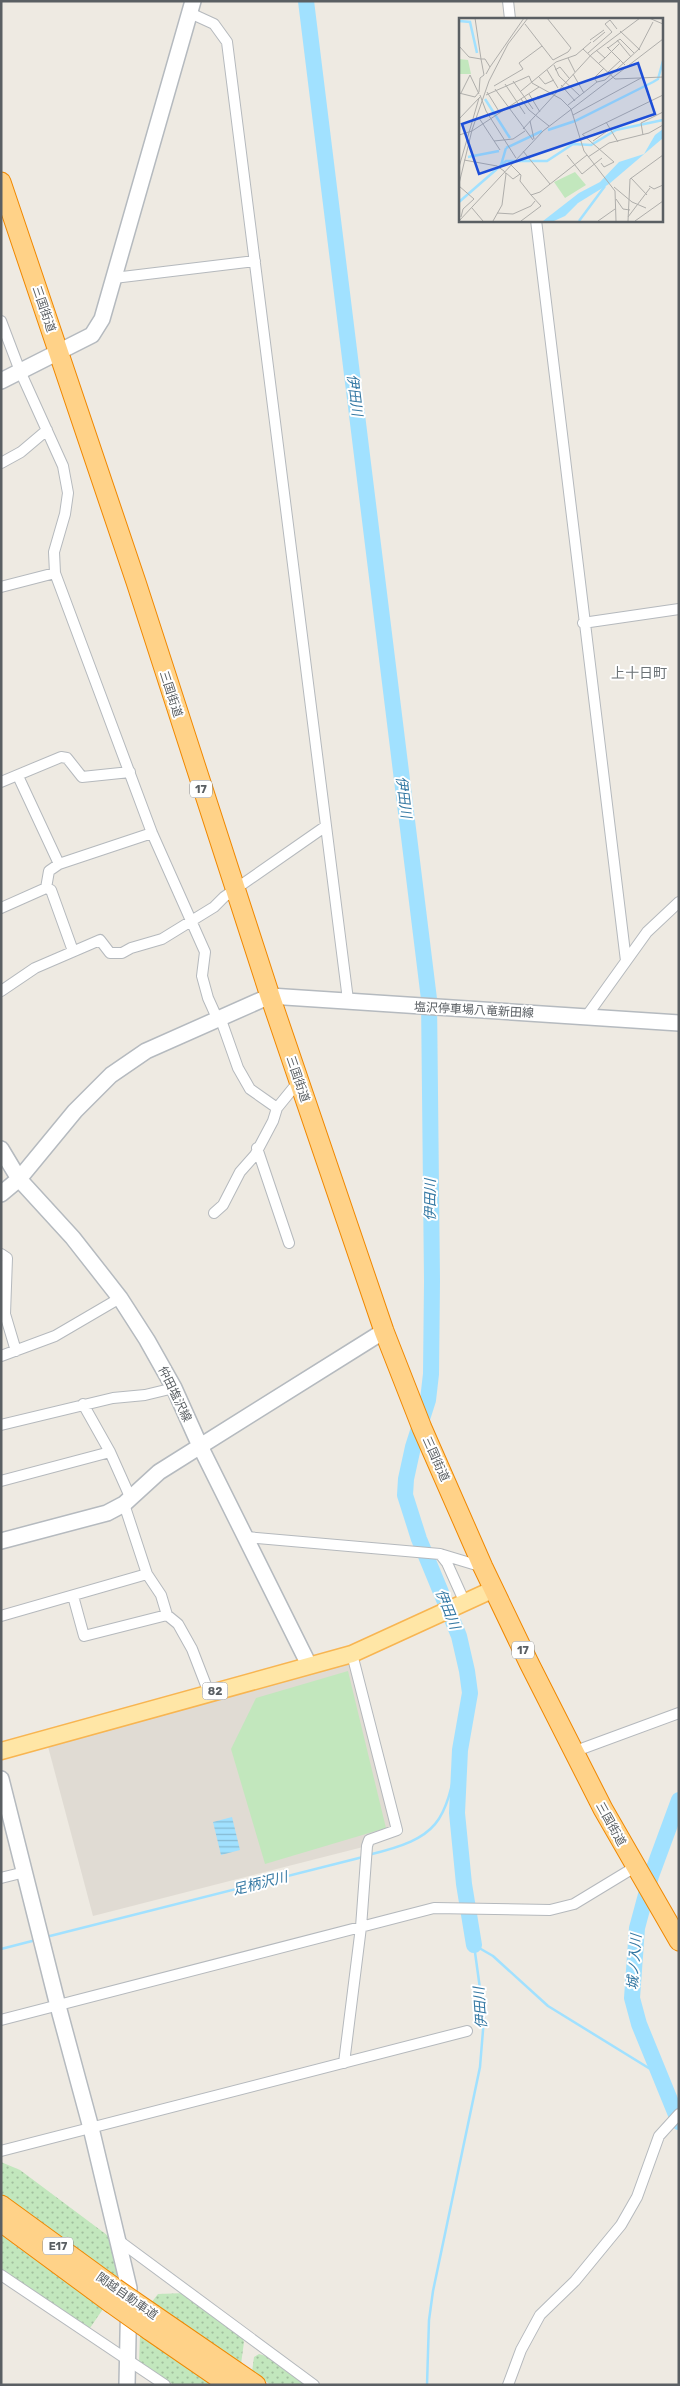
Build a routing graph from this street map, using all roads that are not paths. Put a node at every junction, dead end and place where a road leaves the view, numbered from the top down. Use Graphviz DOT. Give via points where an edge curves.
graph roads {
  1 [pos="508,1"];
  2 [pos="192,7"];
  3 [pos="510,18"];
  4 [pos="1,182"];
  5 [pos="536,221"];
  6 [pos="255,261"];
  7 [pos="114,278"];
  8 [pos="1,321"];
  9 [pos="59,353"];
  10 [pos="20,371"];
  11 [pos="1,381"];
  12 [pos="47,430"];
  13 [pos="1,463"];
  14 [pos="55,573"];
  15 [pos="1,587"];
  16 [pos="679,609"];
  17 [pos="584,623"];
  18 [pos="130,772"];
  19 [pos="18,776"];
  20 [pos="1,782"];
  21 [pos="326,826"];
  22 [pos="152,833"];
  23 [pos="58,864"];
  24 [pos="46,888"];
  25 [pos="236,889"];
  26 [pos="679,902"];
  27 [pos="1,908"];
  28 [pos="190,923"];
  29 [pos="73,951"];
  30 [pos="626,961"];
  31 [pos="1,991"];
  32 [pos="270,996"];
  33 [pos="348,1000"];
  34 [pos="586,1016"];
  35 [pos="219,1017"];
  36 [pos="679,1023"];
  37 [pos="299,1082"];
  38 [pos="277,1108"];
  39 [pos="258,1148"];
  40 [pos="1,1149"];
  41 [pos="20,1179"];
  42 [pos="1,1194"];
  43 [pos="214,1213"];
  44 [pos="289,1243"];
  45 [pos="1,1254"];
  46 [pos="120,1298"];
  47 [pos="384,1331"];
  48 [pos="16,1351"];
  49 [pos="1,1356"];
  50 [pos="174,1388"];
  51 [pos="83,1404"];
  52 [pos="1,1424"];
  53 [pos="200,1446"];
  54 [pos="110,1452"];
  55 [pos="1,1481"];
  56 [pos="127,1502"];
  57 [pos="246,1537"];
  58 [pos="1,1541"];
  59 [pos="440,1554"];
  60 [pos="483,1567"];
  61 [pos="148,1574"];
  62 [pos="494,1589"];
  63 [pos="73,1596"];
  64 [pos="464,1603"];
  65 [pos="167,1615"];
  66 [pos="1,1616"];
  67 [pos="352,1654"];
  68 [pos="309,1665"];
  69 [pos="209,1693"];
  70 [pos="679,1714"];
  71 [pos="1,1751"];
  72 [pos="574,1752"];
  73 [pos="1,1779"];
  74 [pos="635,1867"];
  75 [pos="25,1872"];
  76 [pos="1,1878"];
  77 [pos="361,1927"];
  78 [pos="679,1941"];
  79 [pos="58,2006"];
  80 [pos="1,2020"];
  81 [pos="467,2031"];
  82 [pos="344,2063"];
  83 [pos="679,2114"];
  84 [pos="91,2128"];
  85 [pos="1,2151"];
  86 [pos="1,2205"];
  87 [pos="1,2222"];
  88 [pos="118,2240"];
  89 [pos="1,2275"];
  90 [pos="113,2295"];
  91 [pos="152,2323"];
  92 [pos="129,2362"];
  93 [pos="127,2385"];
  94 [pos="165,2385"];
  95 [pos="229,2385"];
  96 [pos="256,2385"];
  97 [pos="314,2385"];
  98 [pos="508,2385"];
  1 -- 3 [label="street"];
  2 -- 6 [label="street" via="214,24 227,42"];
  2 -- 7 [label="street"];
  4 -- 9 [label="highway, 三国街道 / 17"];
  5 -- 17 [label="street"];
  6 -- 7 [label="street"];
  6 -- 21 [label="street"];
  7 -- 9 [label="street" via="102,319 92,335"];
  8 -- 10 [label="street"];
  9 -- 10 [label="street"];
  9 -- 25 [label="highway, 三国街道 / 17"];
  10 -- 11 [label="street"];
  10 -- 12 [label="street"];
  12 -- 13 [label="street" via="21,452"];
  12 -- 14 [label="street" via="63,466 68,493 54,552"];
  14 -- 15 [label="street"];
  14 -- 18 [label="street"];
  16 -- 17 [label="street"];
  17 -- 30 [label="street"];
  18 -- 19 [label="street" via="82,777 67,758 61,757"];
  18 -- 22 [label="street"];
  19 -- 20 [label="street"];
  19 -- 23 [label="street"];
  21 -- 25 [label="street"];
  21 -- 33 [label="street"];
  22 -- 23 [label="street"];
  22 -- 28 [label="street"];
  23 -- 24 [label="street" via="49,871"];
  24 -- 27 [label="street"];
  24 -- 29 [label="street" via="51,890"];
  25 -- 28 [label="street"];
  25 -- 32 [label="highway, 三国街道 / 17"];
  26 -- 30 [label="street" via="647,932"];
  28 -- 29 [label="street" via="162,939 122,953 110,953 100,940"];
  28 -- 35 [label="street" via="205,952 202,976 208,998"];
  29 -- 31 [label="street" via="35,968"];
  30 -- 34 [label="street"];
  32 -- 33 [label="street, 塩沢停車場八竜新田線"];
  32 -- 35 [label="street"];
  32 -- 37 [label="highway, 三国街道 / 17"];
  33 -- 34 [label="street, 塩沢停車場八竜新田線" via="440,1009"];
  34 -- 36 [label="street, 塩沢停車場八竜新田線"];
  35 -- 38 [label="street" via="238,1068 250,1089"];
  35 -- 41 [label="street" via="146,1051 111,1075 75,1111"];
  37 -- 38 [label="street"];
  37 -- 47 [label="highway, 三国街道 / 17"];
  38 -- 39 [label="street"];
  39 -- 43 [label="street" via="240,1172 223,1205"];
  39 -- 44 [label="street"];
  40 -- 41 [label="street, 仲田塩沢線"];
  41 -- 42 [label="street"];
  41 -- 46 [label="street, 仲田塩沢線" via="73,1238"];
  45 -- 48 [label="street" via="7,1258 5,1314"];
  46 -- 48 [label="street" via="55,1336"];
  46 -- 50 [label="street, 仲田塩沢線"];
  47 -- 53 [label="street"];
  47 -- 60 [label="highway, 三国街道 / 17"];
  48 -- 49 [label="street"];
  50 -- 51 [label="street"];
  50 -- 53 [label="street, 仲田塩沢線"];
  51 -- 52 [label="street"];
  51 -- 54 [label="street"];
  53 -- 56 [label="street" via="159,1472"];
  53 -- 57 [label="street, 仲田塩沢線"];
  54 -- 55 [label="street"];
  54 -- 56 [label="street"];
  56 -- 58 [label="street" via="108,1513"];
  56 -- 61 [label="street"];
  57 -- 59 [label="street"];
  57 -- 68 [label="street, 仲田塩沢線"];
  59 -- 60 [label="street"];
  59 -- 64 [label="street"];
  60 -- 62 [label="highway, 三国街道 / 17"];
  61 -- 63 [label="street"];
  61 -- 65 [label="street" via="161,1595"];
  62 -- 64 [label="main road, 82"];
  62 -- 72 [label="highway, 三国街道 / 17"];
  63 -- 65 [label="street" via="84,1636"];
  63 -- 66 [label="street"];
  64 -- 67 [label="main road, 82"];
  65 -- 69 [label="street" via="178,1624 192,1649"];
  67 -- 68 [label="main road, 82"];
  67 -- 77 [label="street" via="397,1830 369,1840"];
  68 -- 69 [label="main road, 82"];
  69 -- 71 [label="main road, 82"];
  70 -- 72 [label="street"];
  72 -- 74 [label="highway, 三国街道 / 17"];
  73 -- 75 [label="street"];
  74 -- 77 [label="street" via="574,1904 550,1910 434,1908"];
  74 -- 78 [label="highway, 三国街道 / 17"];
  75 -- 76 [label="street"];
  75 -- 79 [label="street"];
  77 -- 79 [label="street"];
  77 -- 82 [label="street"];
  79 -- 80 [label="street"];
  79 -- 84 [label="street"];
  81 -- 82 [label="street"];
  82 -- 84 [label="street"];
  83 -- 98 [label="street" via="658,2136 636,2197 621,2225 575,2281 540,2314 520,2350"];
  84 -- 85 [label="street"];
  84 -- 88 [label="street"];
  86 -- 90 [label="highway, 関越自動車道 / E17"];
  87 -- 90 [label="highway, 関越自動車道 / E17"];
  88 -- 92 [label="street" via="129,2288"];
  88 -- 97 [label="street"];
  89 -- 92 [label="street"];
  90 -- 91 [label="highway, 関越自動車道 / E17, bridge"];
  91 -- 95 [label="highway, 関越自動車道 / E17"];
  91 -- 96 [label="highway, 関越自動車道 / E17"];
  92 -- 93 [label="street"];
  92 -- 94 [label="street"];
}
